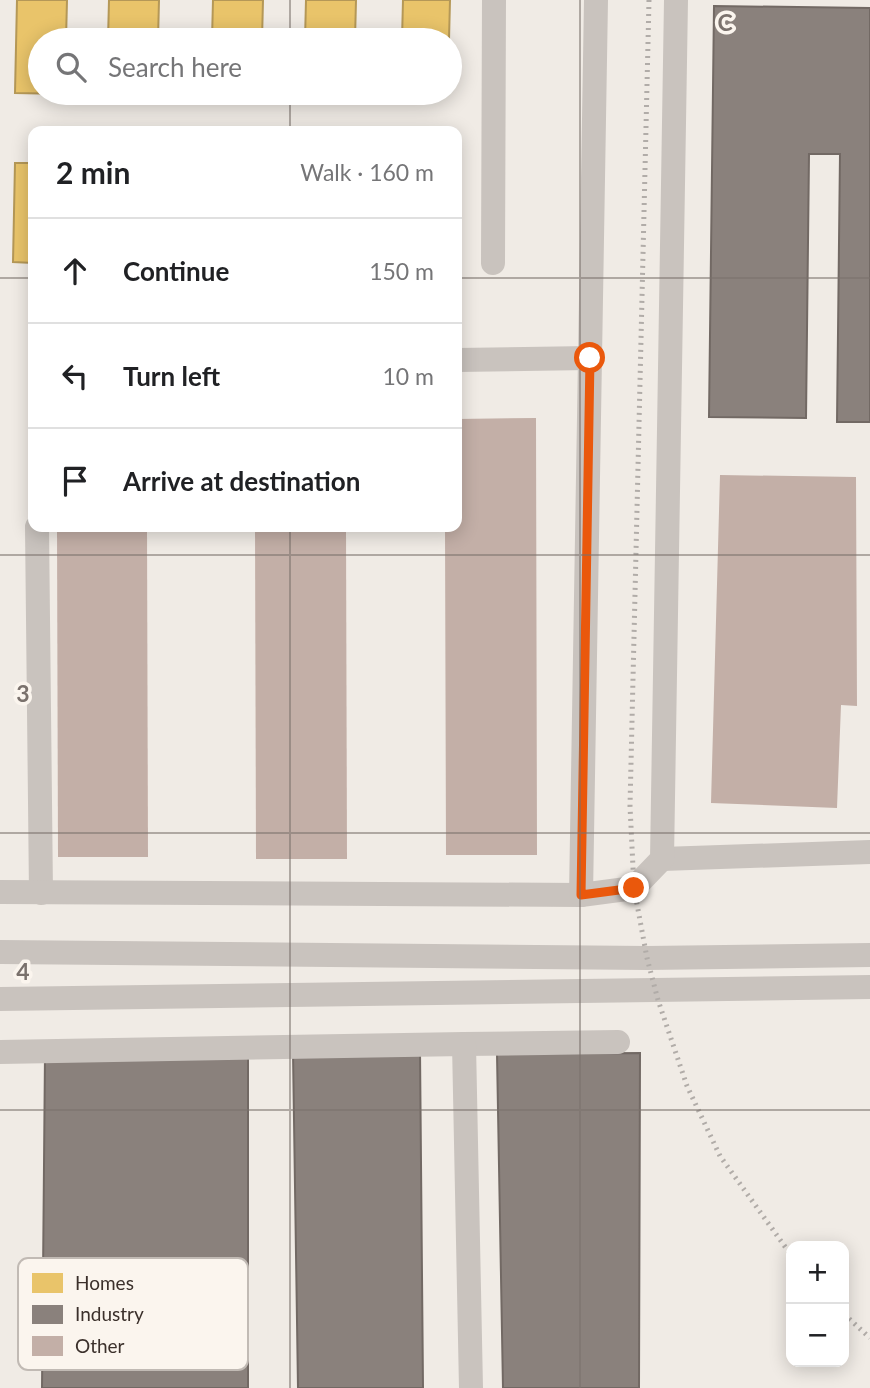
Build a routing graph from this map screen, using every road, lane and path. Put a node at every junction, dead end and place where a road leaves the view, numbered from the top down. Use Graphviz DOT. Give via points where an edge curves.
graph roads {
  1 [pos="494,0"];
  2 [pos="596,0"];
  3 [pos="676,0"];
  4 [pos="493,263"];
  5 [pos="590,358"];
  6 [pos="462,360"];
  7 [pos="37,532"];
  8 [pos="870,852"];
  9 [pos="662,859"];
  10 [pos="0,892"];
  11 [pos="41,892"];
  12 [pos="581,895"];
  13 [pos="0,952"];
  14 [pos="870,956"];
  15 [pos="870,987"];
  16 [pos="0,999"];
  17 [pos="618,1042"];
  18 [pos="464,1044"];
  19 [pos="0,1052"];
  20 [pos="471,1388"];
  1 -- 4 [label="street"];
  2 -- 5 [label="street"];
  3 -- 9 [label="street"];
  5 -- 6 [label="street"];
  5 -- 12 [label="street"];
  7 -- 11 [label="street"];
  8 -- 9 [label="street"];
  9 -- 12 [label="street" via="634,888"];
  10 -- 11 [label="street"];
  11 -- 12 [label="street"];
  13 -- 14 [label="street"];
  15 -- 16 [label="street"];
  17 -- 18 [label="street"];
  18 -- 19 [label="street"];
  18 -- 20 [label="street"];
}
